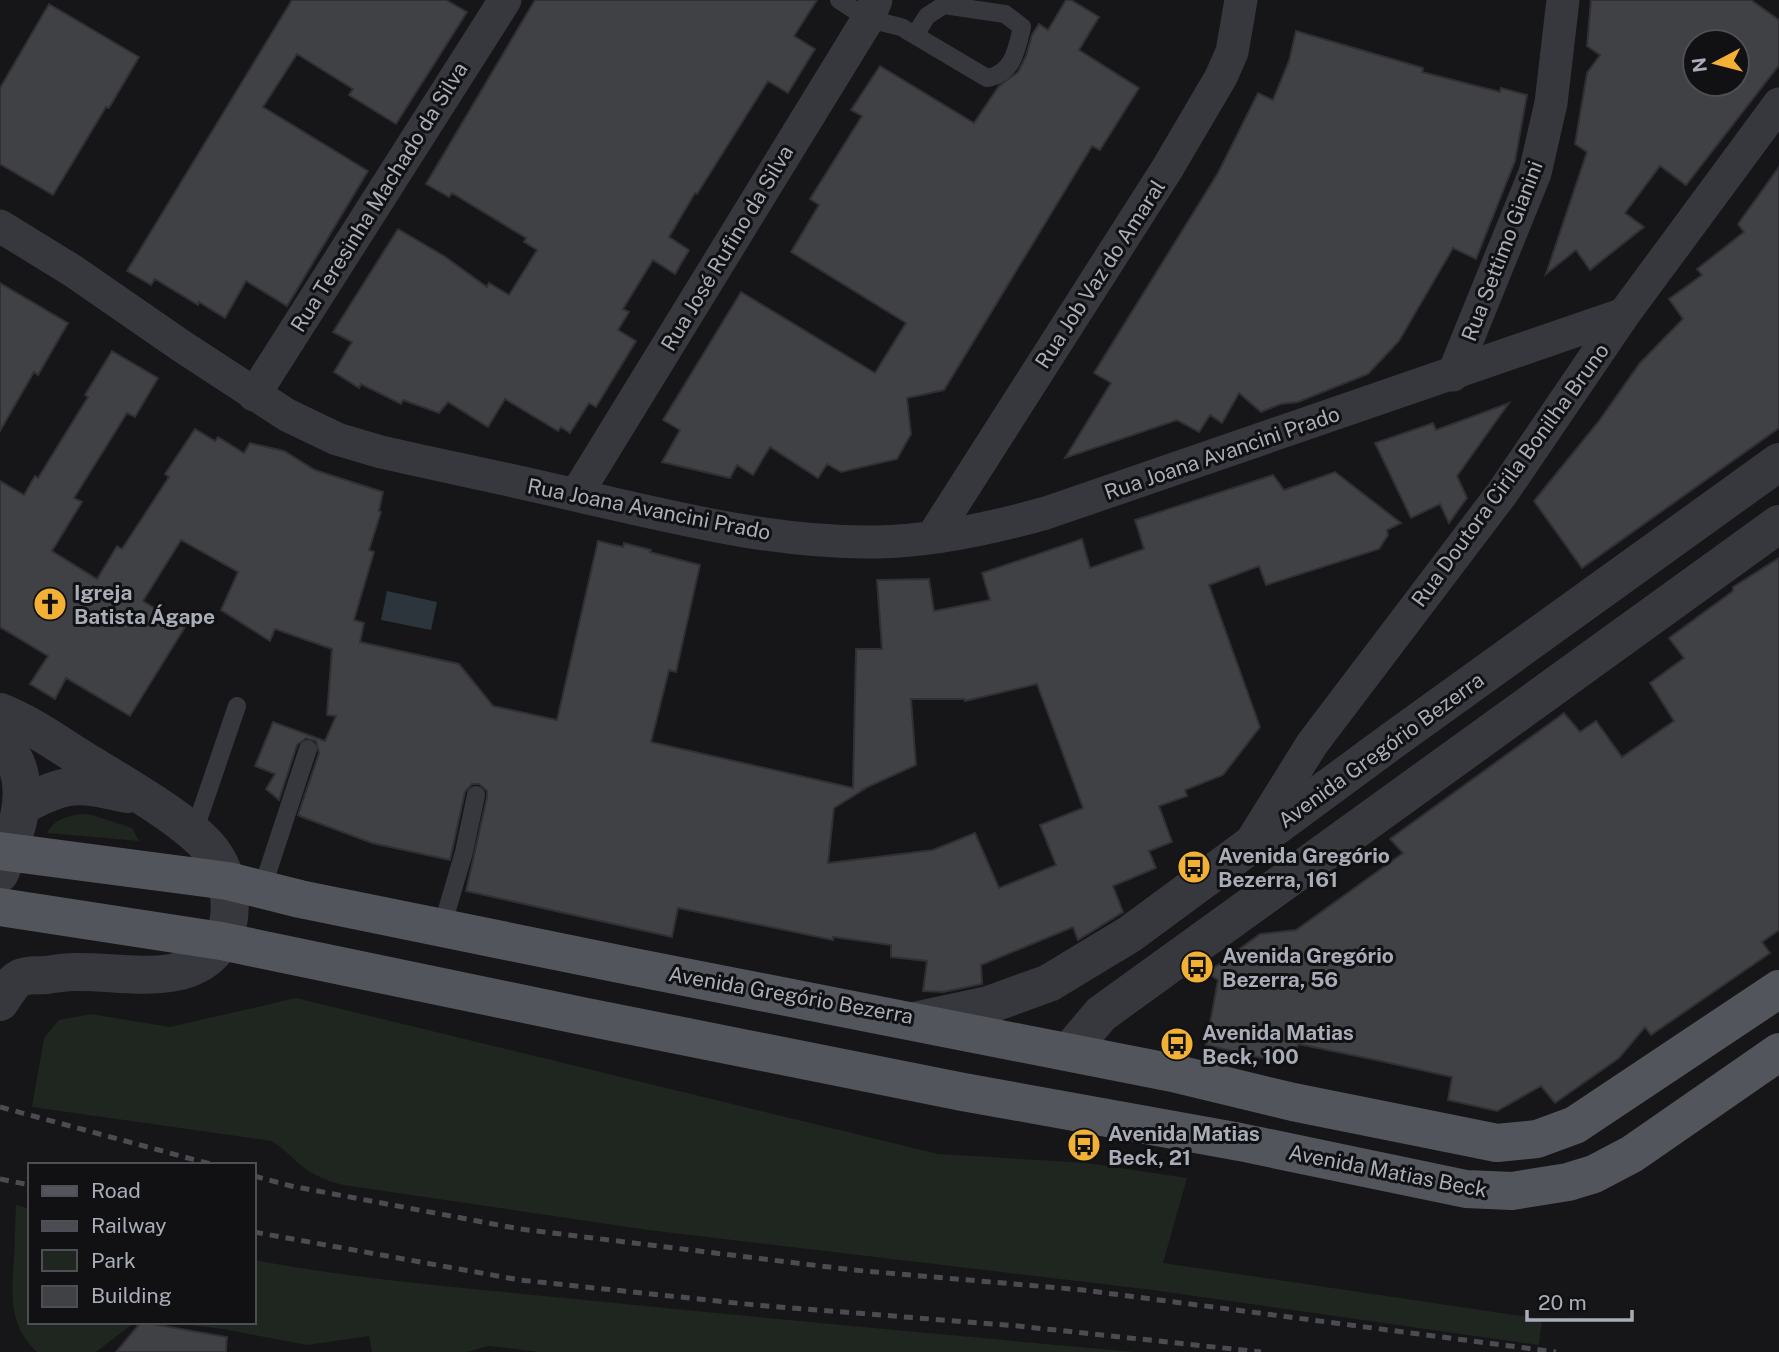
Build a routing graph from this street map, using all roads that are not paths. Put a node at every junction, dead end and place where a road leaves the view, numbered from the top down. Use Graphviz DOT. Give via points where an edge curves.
graph roads {
  1 [pos="505,0"];
  2 [pos="839,0"];
  3 [pos="1241,0"];
  4 [pos="1563,0"];
  5 [pos="872,9"];
  6 [pos="915,35"];
  7 [pos="1779,104"];
  8 [pos="0,226"];
  9 [pos="1624,314"];
  10 [pos="1453,375"];
  11 [pos="254,395"];
  12 [pos="1779,463"];
  13 [pos="576,495"];
  14 [pos="1779,524"];
  15 [pos="933,536"];
  16 [pos="237,706"];
  17 [pos="0,712"];
  18 [pos="0,739"];
  19 [pos="308,749"];
  20 [pos="477,795"];
  21 [pos="143,797"];
  22 [pos="22,806"];
  23 [pos="194,832"];
  24 [pos="1246,849"];
  25 [pos="3,859"];
  26 [pos="245,885"];
  27 [pos="0,907"];
  28 [pos="442,927"];
  29 [pos="221,941"];
  30 [pos="1779,989"];
  31 [pos="0,1002"];
  32 [pos="914,1021"];
  33 [pos="1069,1052"];
  34 [pos="1779,1052"];
  35 [pos="962,1092"];
  1 -- 11 [label="street, Rua Teresinha Machado da Silva"];
  2 -- 5 [label="lane"];
  3 -- 15 [label="street, Rua Job Vaz do Amaral" via="1232,52 1221,76 1167,169"];
  4 -- 10 [label="street, Rua Settimo Gianini" via="1551,103 1535,173"];
  5 -- 6 [label="lane"];
  5 -- 13 [label="street, Rua José Rufino da Silva"];
  6 -- 6 [label="lane" via="927,16 944,5 1005,14 1022,27 1015,55 1005,71 988,78"];
  7 -- 9 [label="street, Rua Doutora Cirila Bonilha Bruno"];
  8 -- 11 [label="street, Rua Joana Avancini Prado"];
  9 -- 10 [label="street, Rua Joana Avancini Prado"];
  9 -- 24 [label="street, Rua Doutora Cirila Bonilha Bruno" via="1503,492 1312,744"];
  10 -- 15 [label="street, Rua Joana Avancini Prado" via="1046,513 991,528"];
  11 -- 13 [label="street, Rua Joana Avancini Prado" via="310,427 348,442"];
  12 -- 24 [label="street, Avenida Gregório Bezerra"];
  13 -- 15 [label="street, Rua Joana Avancini Prado" via="684,520 779,535 879,542"];
  14 -- 33 [label="street" via="1101,1014"];
  16 -- 23 [label="lane"];
  17 -- 21 [label="street"];
  18 -- 22 [label="street, Avenida Gregório Bezerra" via="22,780"];
  19 -- 26 [label="lane"];
  20 -- 28 [label="lane"];
  21 -- 22 [label="street" via="90,786 61,787"];
  21 -- 23 [label="street"];
  22 -- 25 [label="street, Avenida Gregório Bezerra"];
  23 -- 26 [label="street"];
  24 -- 32 [label="street, Avenida Gregório Bezerra" via="1130,934 1049,983 988,1005"];
  25 -- 26 [label="main road, Avenida Gregório Bezerra"];
  26 -- 28 [label="main road, Avenida Gregório Bezerra"];
  26 -- 29 [label="street"];
  27 -- 29 [label="main road"];
  28 -- 32 [label="main road, Avenida Gregório Bezerra"];
  29 -- 31 [label="street" via="203,962 180,971 32,975 18,979"];
  29 -- 35 [label="main road"];
  30 -- 33 [label="main road" via="1575,1125 1537,1139 1497,1143"];
  32 -- 33 [label="main road"];
  33 -- 35 [label="main road" via="1037,1075 1006,1088"];
  34 -- 35 [label="main road, Avenida Matias Beck" via="1632,1154 1594,1174 1513,1191 1466,1189"];
}
